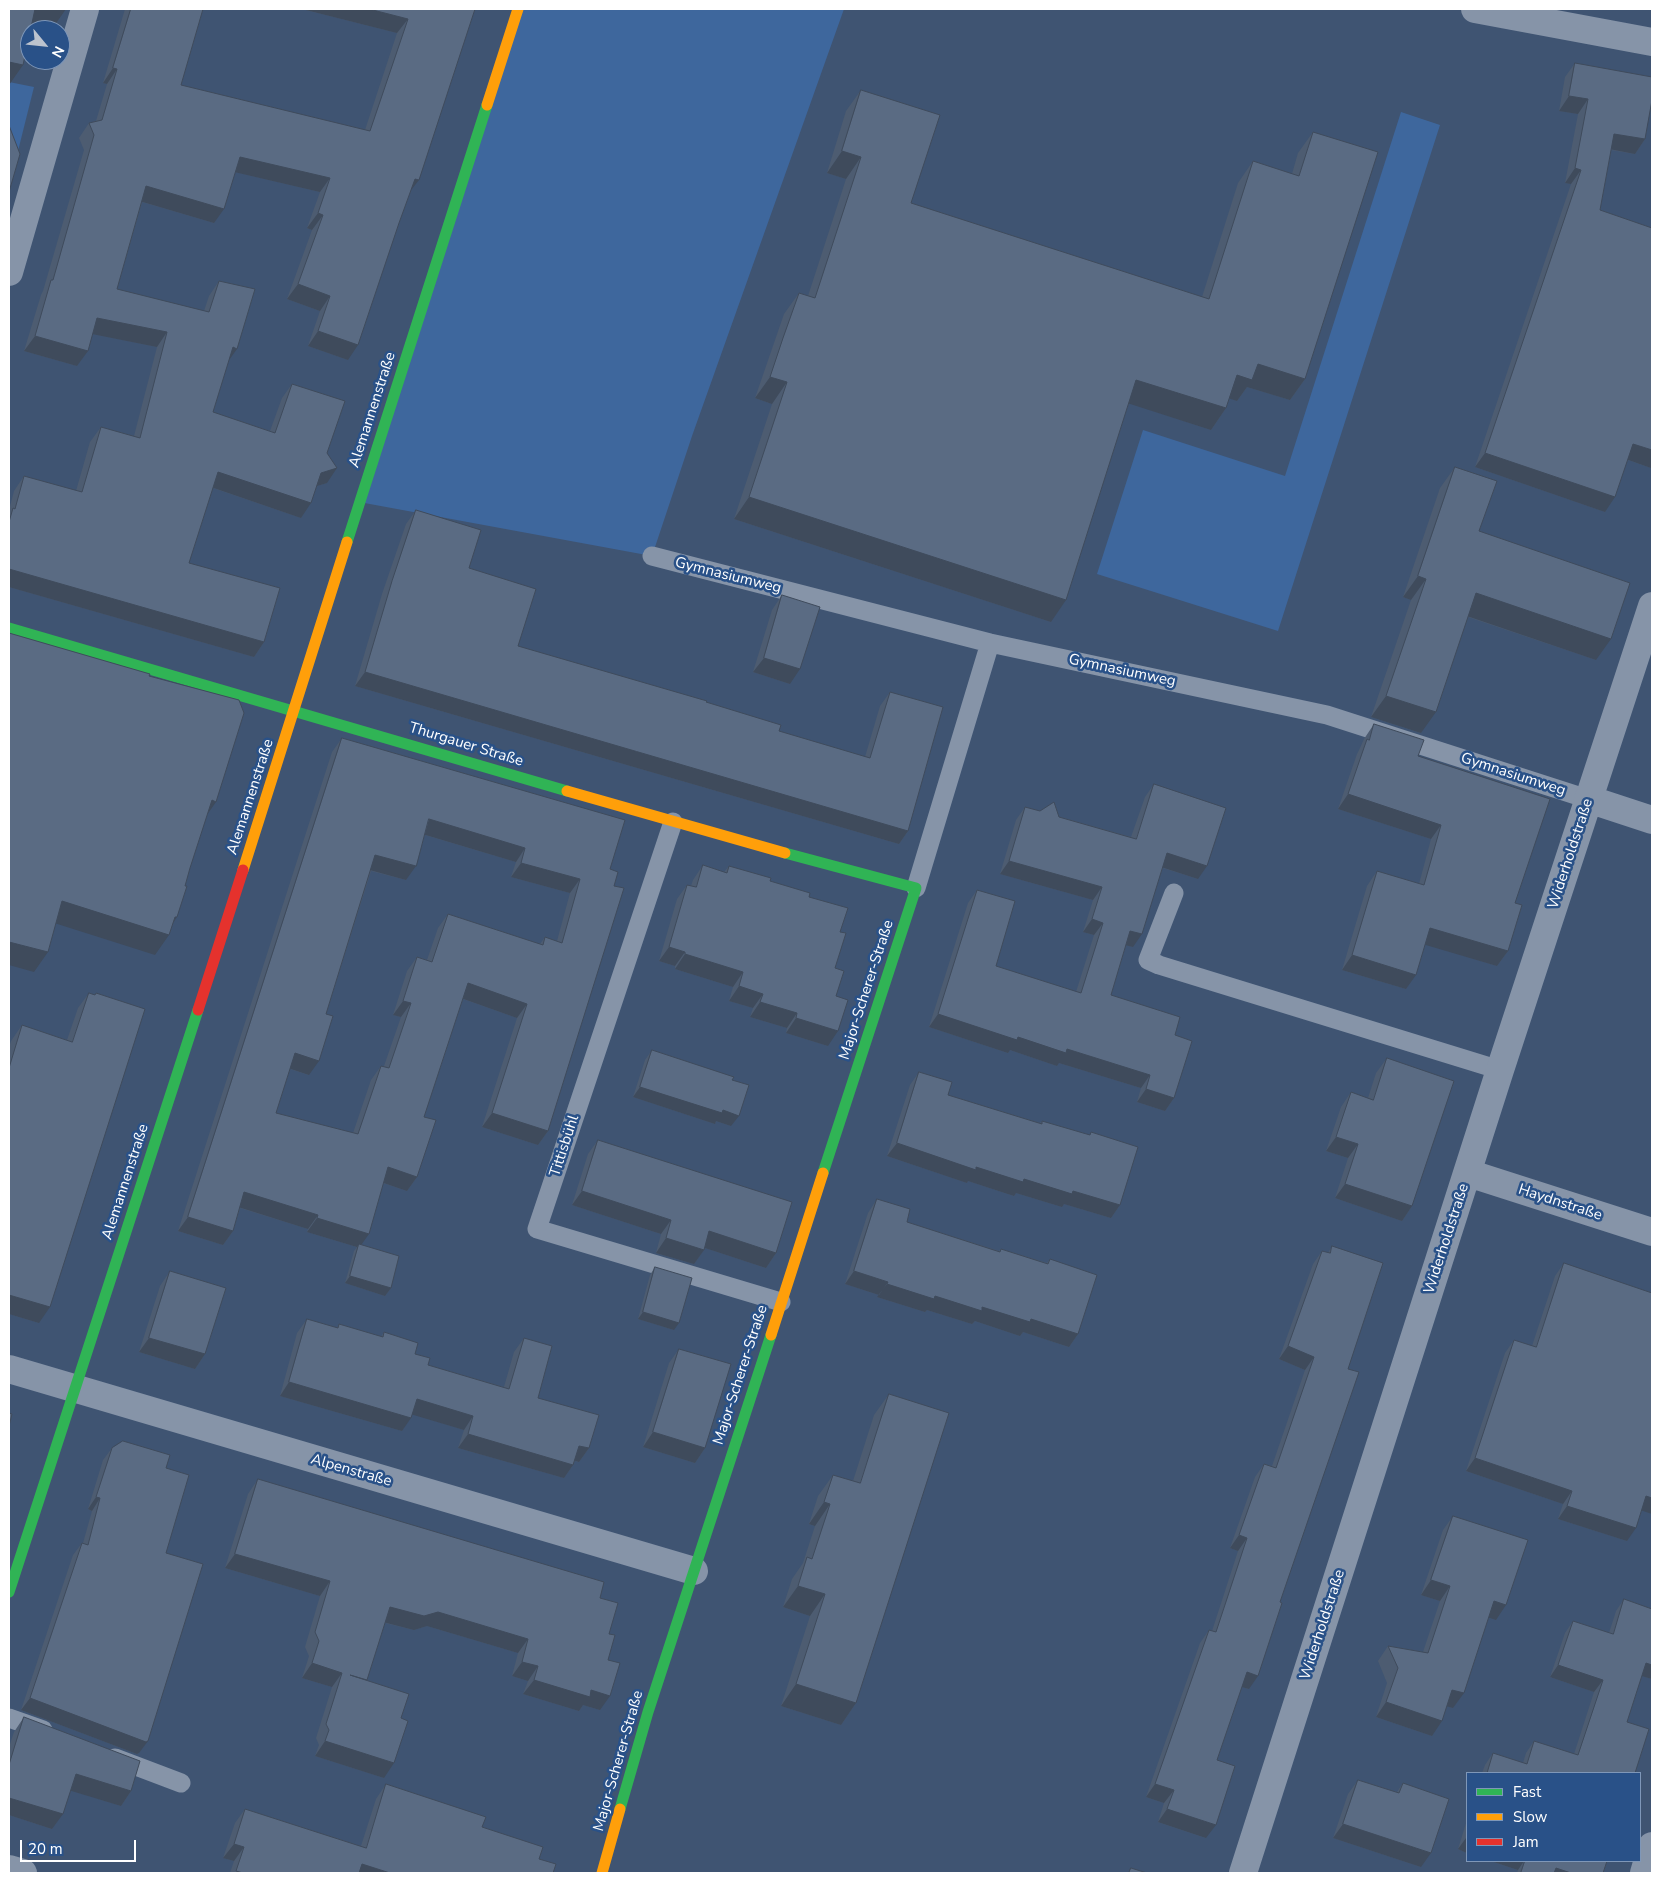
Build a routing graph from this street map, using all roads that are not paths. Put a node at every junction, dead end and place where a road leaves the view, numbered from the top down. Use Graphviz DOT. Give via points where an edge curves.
graph roads {
  1 [pos="85,9"];
  2 [pos="518,9"];
  3 [pos="1475,9"];
  4 [pos="1652,42"];
  5 [pos="9,272"];
  6 [pos="652,556"];
  7 [pos="1652,606"];
  8 [pos="9,628"];
  9 [pos="990,643"];
  10 [pos="296,710"];
  11 [pos="1588,799"];
  12 [pos="1652,820"];
  13 [pos="672,822"];
  14 [pos="916,888"];
  15 [pos="1174,893"];
  16 [pos="1500,1070"];
  17 [pos="1468,1173"];
  18 [pos="1652,1232"];
  19 [pos="781,1302"];
  20 [pos="9,1369"];
  21 [pos="74,1389"];
  22 [pos="694,1571"];
  23 [pos="9,1592"];
  24 [pos="9,1718"];
  25 [pos="61,1737"];
  26 [pos="98,1751"];
  27 [pos="181,1782"];
  28 [pos="1652,1846"];
  29 [pos="9,1869"];
  30 [pos="23,1873"];
  31 [pos="602,1873"];
  32 [pos="1243,1873"];
  33 [pos="1644,1873"];
  1 -- 5 [label="street"];
  2 -- 10 [label="street, Alemannenstraße" via="356,512"];
  3 -- 4 [label="street"];
  6 -- 9 [label="lane, Gymnasiumweg"];
  7 -- 11 [label="street, Widerholdstraße"];
  8 -- 10 [label="street, Thurgauer Straße"];
  9 -- 11 [label="lane, Gymnasiumweg" via="1327,715"];
  9 -- 14 [label="lane"];
  10 -- 13 [label="street, Thurgauer Straße"];
  10 -- 21 [label="street, Alemannenstraße"];
  11 -- 12 [label="street"];
  11 -- 16 [label="street, Widerholdstraße"];
  13 -- 14 [label="street, Thurgauer Straße"];
  13 -- 19 [label="lane, Tittisbühl" via="537,1229"];
  14 -- 19 [label="street, Major-Scherer-Straße"];
  15 -- 16 [label="lane" via="1148,960"];
  16 -- 17 [label="street, Widerholdstraße"];
  17 -- 18 [label="street, Haydnstraße"];
  17 -- 32 [label="street, Widerholdstraße"];
  19 -- 22 [label="street, Major-Scherer-Straße"];
  20 -- 21 [label="street, Alpenstraße"];
  21 -- 22 [label="street, Alpenstraße"];
  21 -- 23 [label="street, Alemannenstraße"];
  22 -- 31 [label="street, Major-Scherer-Straße" via="648,1712"];
  24 -- 25 [label="lane"];
  26 -- 27 [label="lane"];
  28 -- 33 [label="street"];
  29 -- 30 [label="street"];
}
